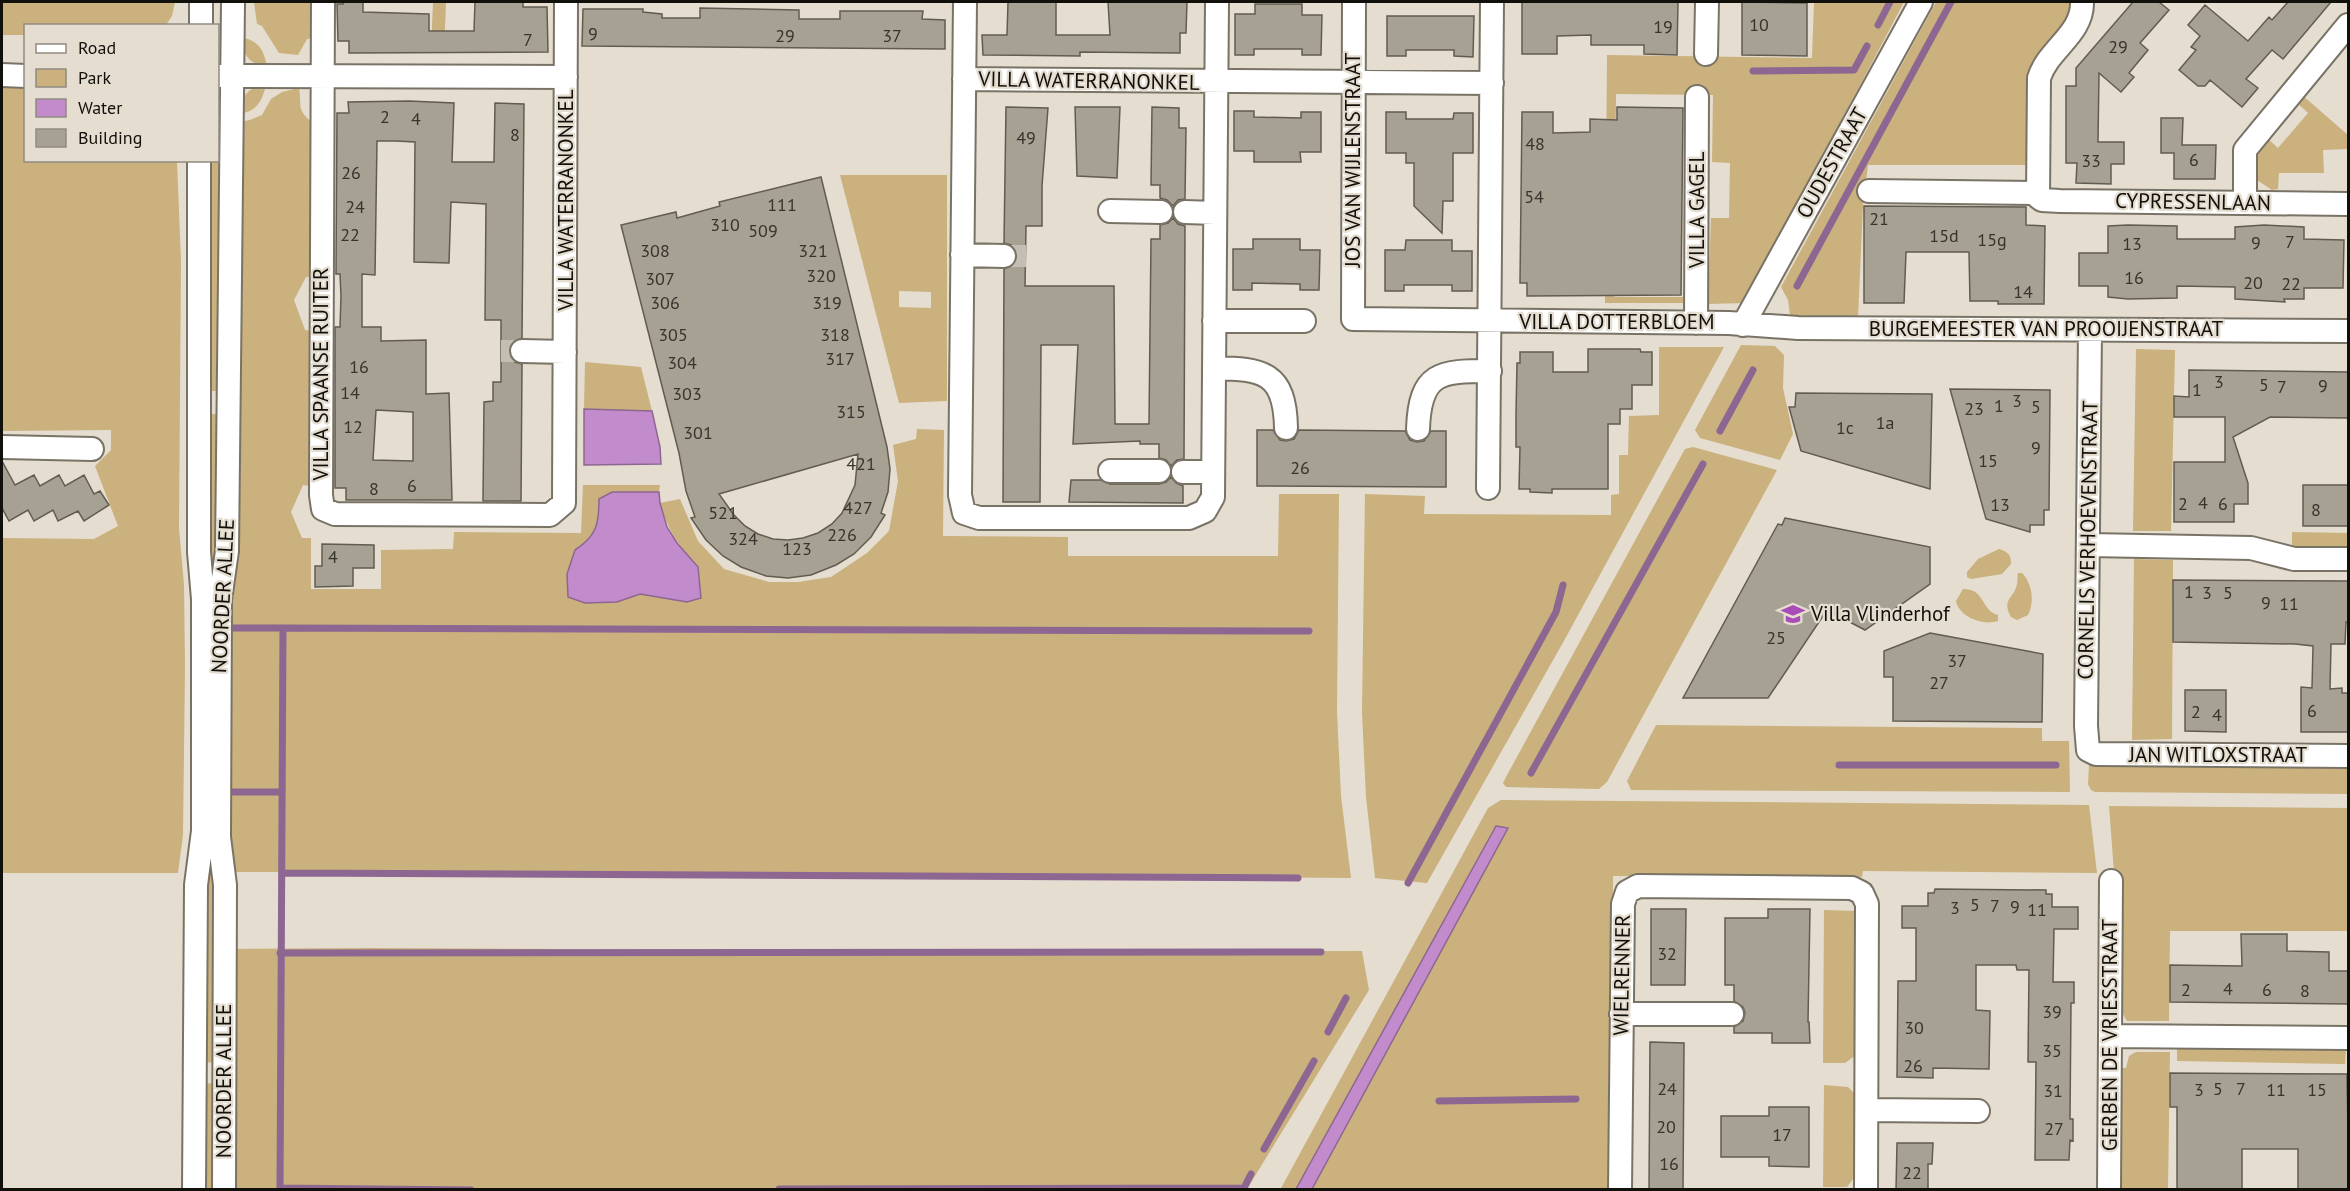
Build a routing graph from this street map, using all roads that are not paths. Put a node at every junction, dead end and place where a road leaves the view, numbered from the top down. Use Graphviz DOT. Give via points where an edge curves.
graph roads {
  1 [pos="201,2"];
  2 [pos="233,2"];
  3 [pos="323,2"];
  4 [pos="567,2"];
  5 [pos="965,2"];
  6 [pos="1217,2"];
  7 [pos="1354,2"];
  8 [pos="1492,2"];
  9 [pos="1707,2"];
  10 [pos="1921,2"];
  11 [pos="2082,2"];
  12 [pos="201,24"];
  13 [pos="2349,25"];
  14 [pos="1706,54"];
  15 [pos="2,75"];
  16 [pos="24,76"];
  17 [pos="225,76"];
  18 [pos="322,77"];
  19 [pos="566,77"];
  20 [pos="964,79"];
  21 [pos="1216,82"];
  22 [pos="1353,83"];
  23 [pos="1491,83"];
  24 [pos="1697,97"];
  25 [pos="199,162"];
  26 [pos="1869,191"];
  27 [pos="2038,195"];
  28 [pos="2245,203"];
  29 [pos="2349,204"];
  30 [pos="1110,211"];
  31 [pos="1161,212"];
  32 [pos="1185,212"];
  33 [pos="1215,213"];
  34 [pos="962,255"];
  35 [pos="1005,256"];
  36 [pos="1353,319"];
  37 [pos="1214,321"];
  38 [pos="1304,321"];
  39 [pos="1490,321"];
  40 [pos="1696,323"];
  41 [pos="1743,325"];
  42 [pos="2090,330"];
  43 [pos="2349,331"];
  44 [pos="522,351"];
  45 [pos="565,352"];
  46 [pos="1214,368"];
  47 [pos="1490,371"];
  48 [pos="1286,428"];
  49 [pos="1418,429"];
  50 [pos="2,447"];
  51 [pos="92,448"];
  52 [pos="1110,471"];
  53 [pos="1159,471"];
  54 [pos="1183,472"];
  55 [pos="1213,472"];
  56 [pos="1488,488"];
  57 [pos="558,510"];
  58 [pos="2089,545"];
  59 [pos="2349,560"];
  60 [pos="2088,750"];
  61 [pos="2349,756"];
  62 [pos="2111,881"];
  63 [pos="1622,1014"];
  64 [pos="1732,1014"];
  65 [pos="2110,1036"];
  66 [pos="2349,1038"];
  67 [pos="1867,1110"];
  68 [pos="1978,1111"];
  69 [pos="194,1190"];
  70 [pos="224,1190"];
  71 [pos="1620,1190"];
  72 [pos="1866,1190"];
  73 [pos="2109,1190"];
  1 -- 12 [label="street"];
  2 -- 17 [label="street, NOORDER ALLEE"];
  3 -- 18 [label="street, VILLA SPAANSE RUITER"];
  4 -- 19 [label="street"];
  5 -- 20 [label="street"];
  6 -- 21 [label="street"];
  7 -- 22 [label="street, JOS VAN WIJLENSTRAAT"];
  8 -- 23 [label="street, VILLA DOTTERBLOEM"];
  9 -- 14 [label="street"];
  10 -- 41 [label="street, OUDESTRAAT"];
  11 -- 27 [label="street" via="2077,26 2043,67 2039,78"];
  13 -- 28 [label="street" via="2245,150"];
  15 -- 16 [label="street"];
  17 -- 18 [label="street, VILLA WATERRANONKEL"];
  17 -- 70 [label="street, NOORDER ALLEE" via="227,551 220,600 219,837 225,885"];
  18 -- 19 [label="street, VILLA WATERRANONKEL"];
  18 -- 57 [label="street, VILLA SPAANSE RUITER" via="323,509 335,514 440,516 550,515"];
  19 -- 45 [label="street, VILLA WATERRANONKEL"];
  20 -- 21 [label="street, VILLA WATERRANONKEL"];
  20 -- 34 [label="street, VILLA WATERRANONKEL"];
  21 -- 22 [label="street, VILLA WATERRANONKEL"];
  21 -- 33 [label="street"];
  22 -- 23 [label="street"];
  22 -- 36 [label="street, JOS VAN WIJLENSTRAAT"];
  23 -- 39 [label="street, VILLA DOTTERBLOEM"];
  24 -- 40 [label="street, VILLA GAGEL"];
  25 -- 69 [label="street, NOORDER ALLEE" via="203,831 196,885"];
  26 -- 27 [label="street, CYPRESSENLAAN"];
  27 -- 28 [label="street, CYPRESSENLAAN" via="2042,200 2060,201"];
  28 -- 29 [label="street, CYPRESSENLAAN"];
  30 -- 31 [label="street"];
  32 -- 33 [label="street"];
  33 -- 37 [label="street"];
  34 -- 35 [label="street"];
  34 -- 55 [label="street, VILLA WATERRANONKEL" via="960,495 964,513 979,518 1189,518 1205,511 1213,497"];
  36 -- 39 [label="street, VILLA DOTTERBLOEM"];
  37 -- 38 [label="street"];
  37 -- 46 [label="street"];
  39 -- 40 [label="street, VILLA DOTTERBLOEM"];
  39 -- 47 [label="street, VILLA DOTTERBLOEM"];
  40 -- 41 [label="street, VILLA DOTTERBLOEM"];
  41 -- 42 [label="street, BURGEMEESTER VAN PROOIJENSTRAAT"];
  42 -- 43 [label="street, BURGEMEESTER VAN PROOIJENSTRAAT"];
  42 -- 58 [label="street, CORNELIS VERHOEVENSTRAAT"];
  44 -- 45 [label="street"];
  45 -- 57 [label="street, VILLA WATERRANONKEL" via="564,503"];
  46 -- 48 [label="street" via="1254,370 1271,380 1284,403"];
  46 -- 55 [label="street"];
  47 -- 49 [label="street" via="1455,371 1432,381 1420,400"];
  47 -- 56 [label="street, VILLA DOTTERBLOEM"];
  50 -- 51 [label="street"];
  52 -- 53 [label="street"];
  54 -- 55 [label="street"];
  58 -- 59 [label="street" via="2251,548 2294,559"];
  58 -- 60 [label="street, CORNELIS VERHOEVENSTRAAT"];
  60 -- 61 [label="street, JAN WITLOXSTRAAT" via="2096,754"];
  62 -- 65 [label="street, GERBEN DE VRIESSTRAAT"];
  63 -- 64 [label="street"];
  63 -- 67 [label="street, WIELRENNER" via="1623,904 1627,892 1638,886 1852,888 1862,893 1867,904"];
  63 -- 71 [label="street, WIELRENNER"];
  65 -- 66 [label="street"];
  65 -- 73 [label="street, GERBEN DE VRIESSTRAAT"];
  67 -- 68 [label="street"];
  67 -- 72 [label="street"];
}
